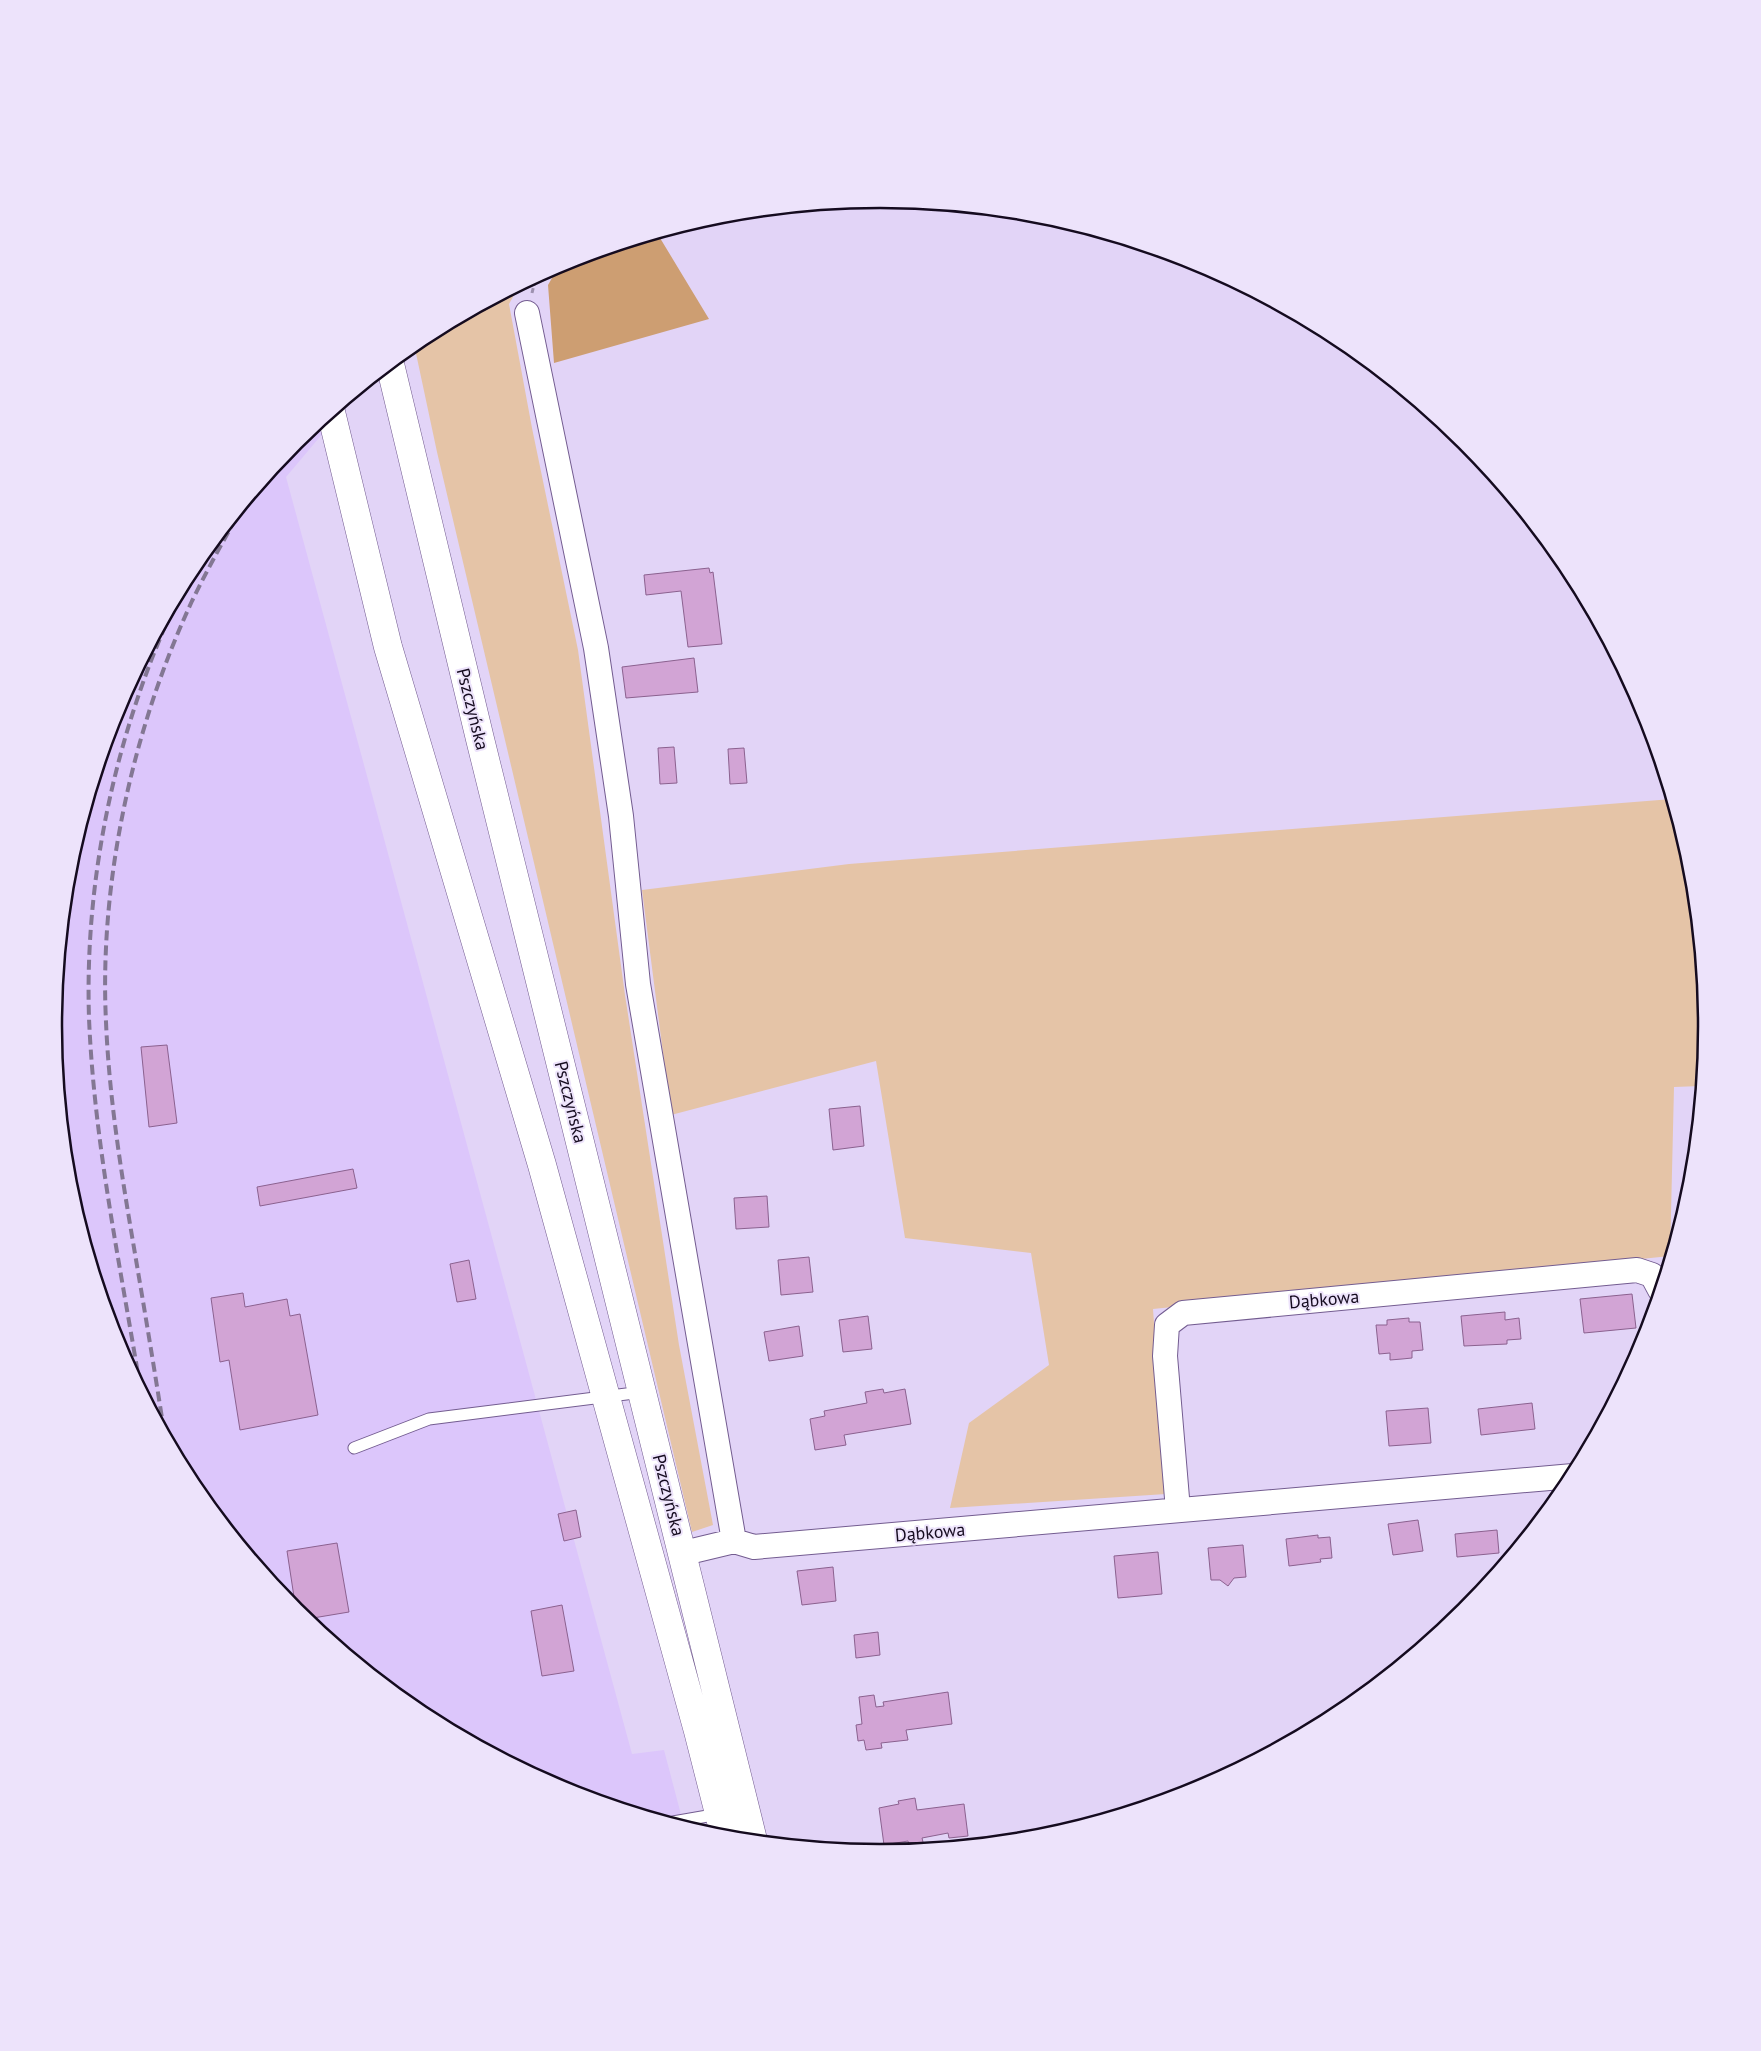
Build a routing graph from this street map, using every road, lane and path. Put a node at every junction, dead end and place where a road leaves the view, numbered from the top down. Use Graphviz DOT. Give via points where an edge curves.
graph roads {
  1 [pos="527,313"];
  2 [pos="392,371"];
  3 [pos="332,418"];
  4 [pos="1656,1284"];
  5 [pos="643,1392"];
  6 [pos="606,1397"];
  7 [pos="354,1448"];
  8 [pos="1563,1477"];
  9 [pos="1178,1510"];
  10 [pos="734,1541"];
  11 [pos="684,1553"];
  12 [pos="707,1825"];
  13 [pos="722,1826"];
  14 [pos="751,1833"];
  1 -- 10 [label="street" via="596,648 621,816 638,984"];
  2 -- 5 [label="main road, Pszczyńska" via="508,855"];
  3 -- 6 [label="main road, Pszczyńska" via="388,647 542,1165"];
  4 -- 9 [label="street, Dąbkowa" via="1652,1276 1636,1270 1183,1313 1167,1324 1165,1356"];
  5 -- 6 [label="lane"];
  5 -- 11 [label="main road, Pszczyńska"];
  6 -- 7 [label="lane" via="429,1419"];
  6 -- 13 [label="main road, Pszczyńska"];
  8 -- 9 [label="street, Dąbkowa"];
  9 -- 10 [label="street, Dąbkowa" via="754,1547"];
  10 -- 11 [label="street, Dąbkowa"];
  11 -- 14 [label="main road, Pszczyńska"];
  12 -- 13 [label="lane"];
}
